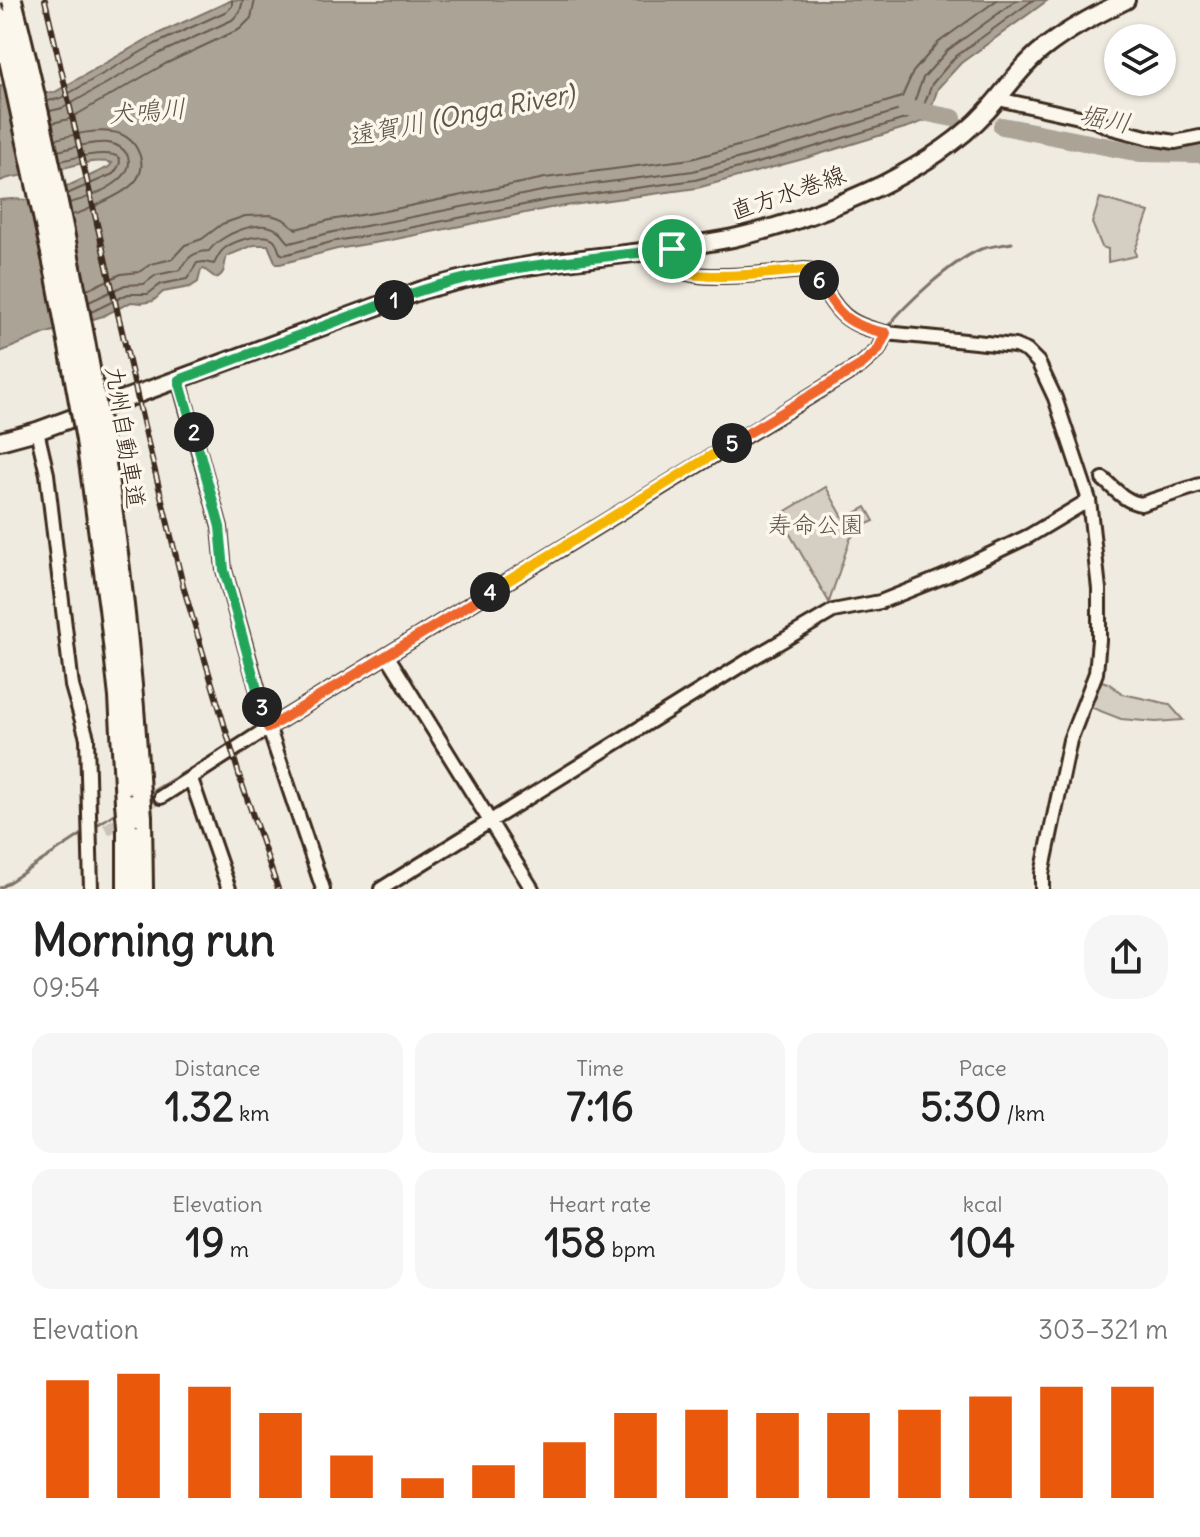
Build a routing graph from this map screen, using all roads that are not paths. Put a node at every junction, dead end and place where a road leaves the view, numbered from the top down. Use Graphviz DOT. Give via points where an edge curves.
graph roads {
  1 [pos="12,0"];
  2 [pos="1126,0"];
  3 [pos="0,18"];
  4 [pos="998,99"];
  5 [pos="1200,137"];
  6 [pos="672,249"];
  7 [pos="886,333"];
  8 [pos="179,380"];
  9 [pos="37,431"];
  10 [pos="94,438"];
  11 [pos="0,441"];
  12 [pos="1103,479"];
  13 [pos="1200,485"];
  14 [pos="1089,500"];
  15 [pos="387,655"];
  16 [pos="267,724"];
  17 [pos="191,779"];
  18 [pos="161,797"];
  19 [pos="491,821"];
  20 [pos="134,822"];
  21 [pos="106,830"];
  22 [pos="91,833"];
  23 [pos="91,889"];
  24 [pos="127,889"];
  25 [pos="143,889"];
  26 [pos="229,889"];
  27 [pos="323,889"];
  28 [pos="381,889"];
  29 [pos="532,889"];
  30 [pos="1042,889"];
  1 -- 10 [label="highway, 九州自動車道, bridge" via="72,273"];
  2 -- 4 [label="main road, 直方水巻線" via="1042,50"];
  3 -- 10 [label="highway, 九州自動車道, bridge"];
  4 -- 5 [label="street" via="1150,138 1175,142"];
  4 -- 6 [label="main road, 直方水巻線" via="957,139 873,189 794,220"];
  6 -- 7 [label="street" via="686,273 814,271 845,319"];
  6 -- 8 [label="main road, 直方水巻線" via="471,276"];
  7 -- 14 [label="street" via="1027,351 1055,398"];
  7 -- 15 [label="street" via="878,350 861,365"];
  8 -- 9 [label="main road, 直方水巻線"];
  8 -- 16 [label="street"];
  9 -- 11 [label="main road, 直方水巻線"];
  9 -- 22 [label="street" via="47,474 72,686 87,738"];
  10 -- 20 [label="highway, 九州自動車道, bridge"];
  12 -- 13 [label="street" via="1126,499 1141,504"];
  14 -- 19 [label="street" via="954,572 880,602 833,611"];
  14 -- 30 [label="street" via="1099,589 1096,673 1070,740"];
  15 -- 16 [label="street"];
  15 -- 19 [label="street"];
  16 -- 17 [label="street"];
  16 -- 27 [label="street"];
  17 -- 18 [label="street"];
  17 -- 26 [label="street"];
  19 -- 28 [label="street"];
  19 -- 29 [label="street"];
  20 -- 24 [label="highway, 九州自動車道"];
  20 -- 25 [label="highway, 九州自動車道"];
  21 -- 22 [label="street"];
  22 -- 23 [label="street"];
}
